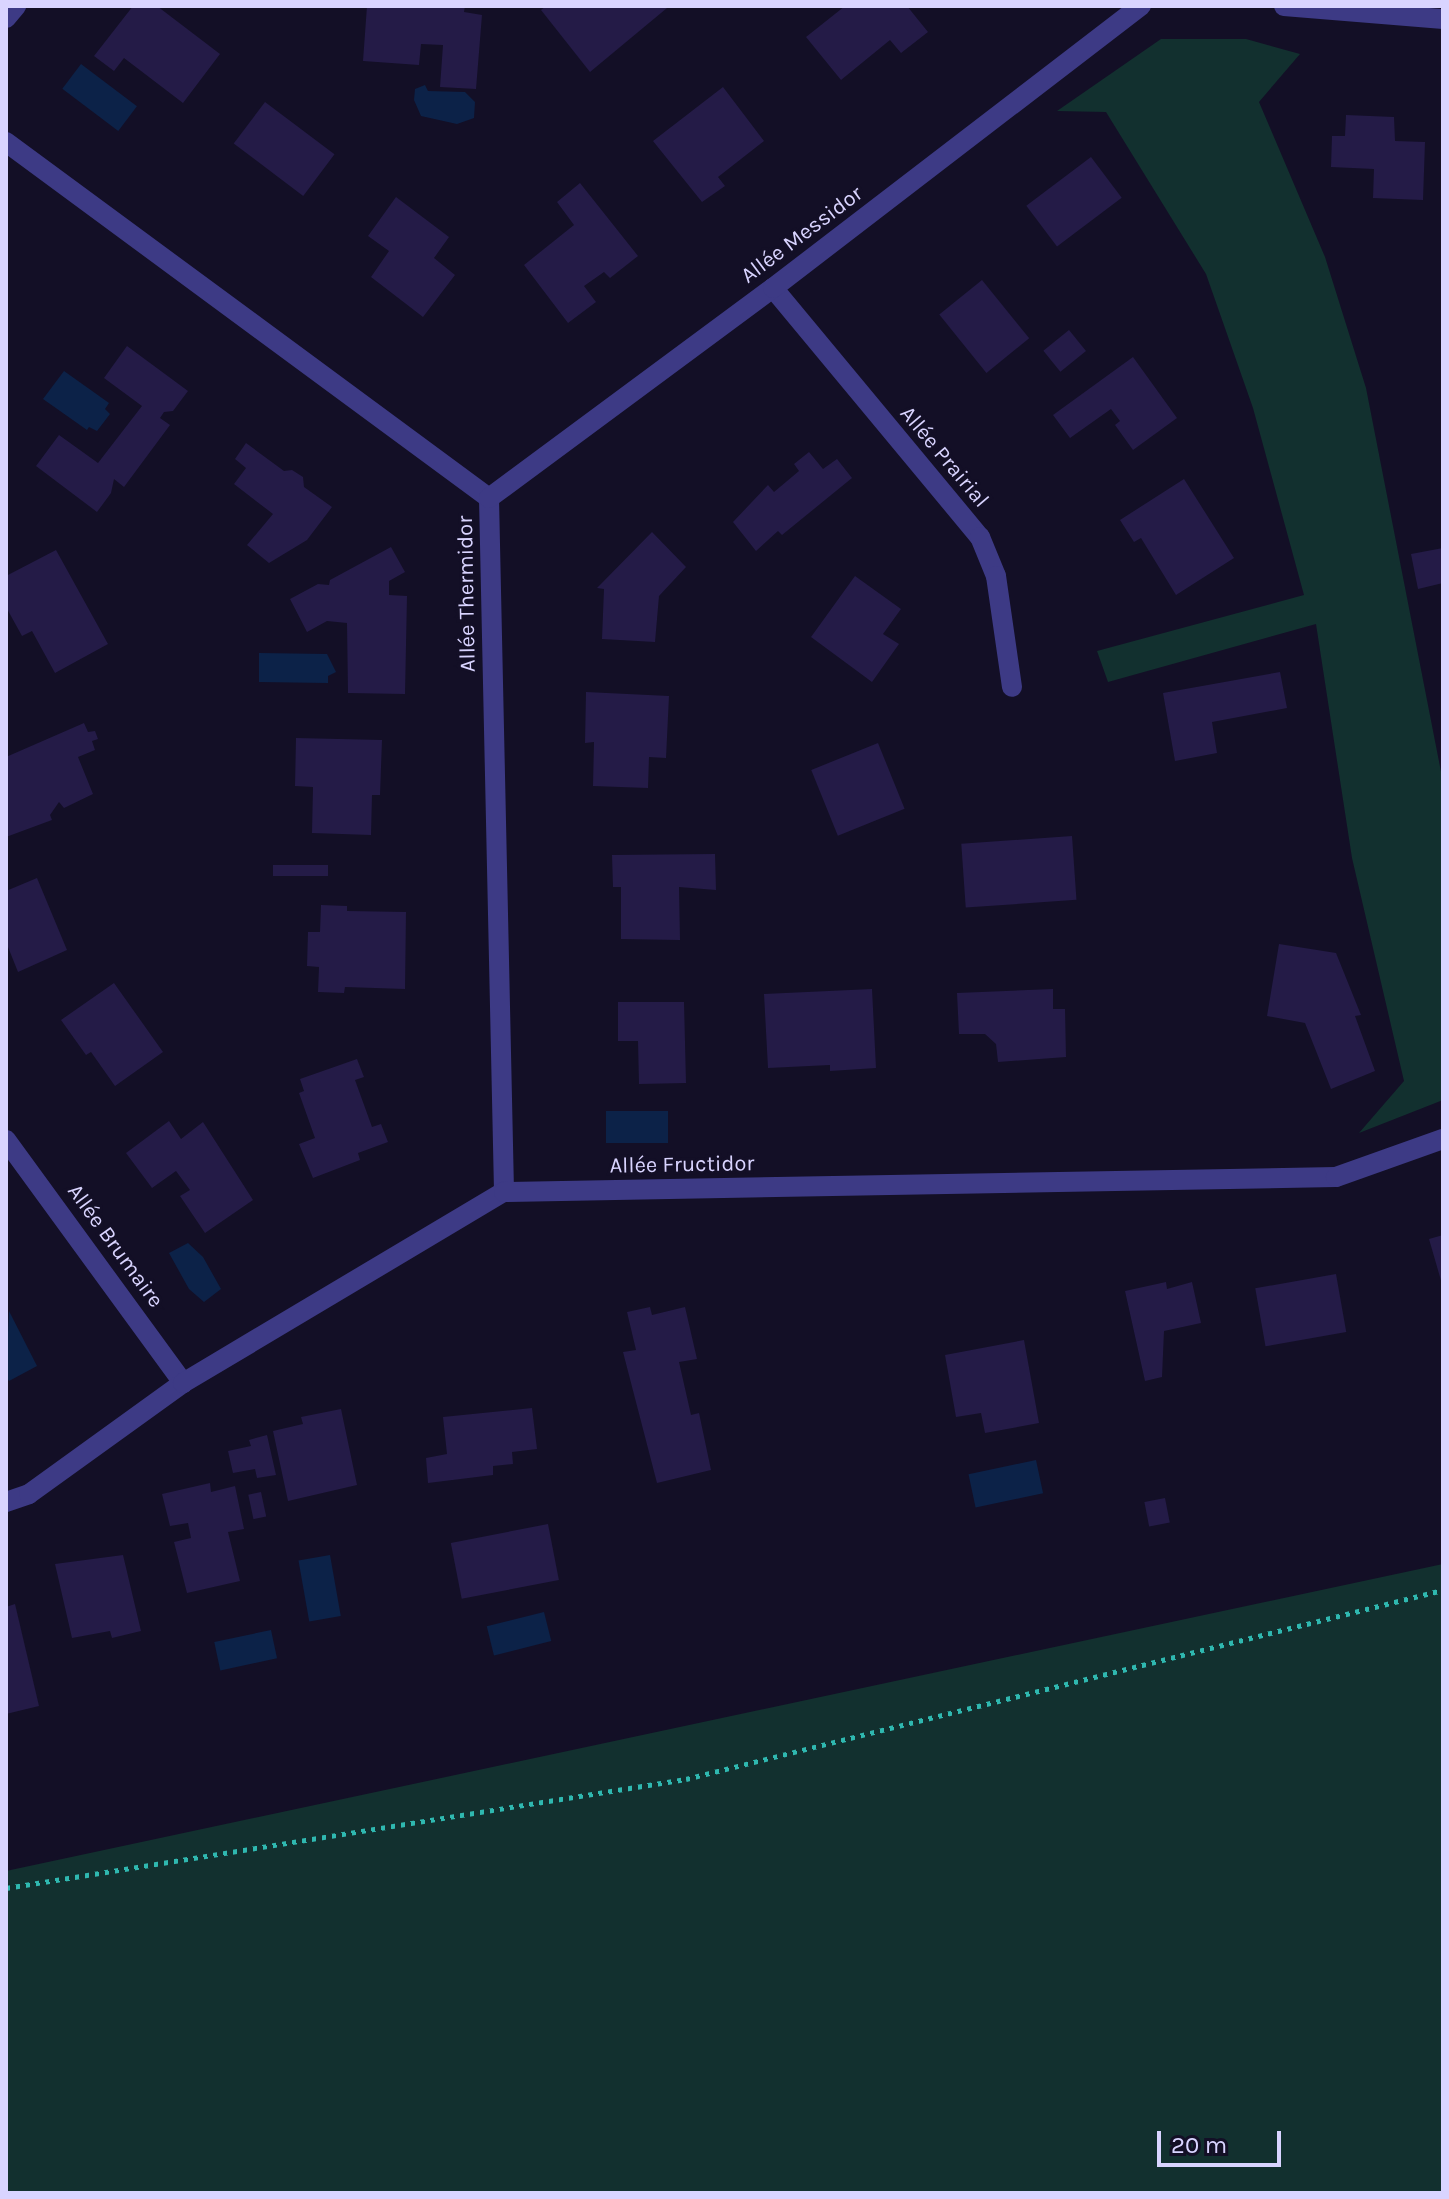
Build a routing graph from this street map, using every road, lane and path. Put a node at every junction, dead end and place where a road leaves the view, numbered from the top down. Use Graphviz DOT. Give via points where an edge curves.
graph roads {
  1 [pos="16,6"];
  2 [pos="1141,6"];
  3 [pos="1284,6"];
  4 [pos="6,18"];
  5 [pos="1443,19"];
  6 [pos="6,142"];
  7 [pos="773,288"];
  8 [pos="489,498"];
  9 [pos="1012,687"];
  10 [pos="1443,1139"];
  11 [pos="6,1140"];
  12 [pos="504,1192"];
  13 [pos="183,1383"];
  14 [pos="6,1502"];
  15 [pos="1443,1590"];
  16 [pos="6,1888"];
  1 -- 4 [label="street"];
  2 -- 7 [label="street, Allée Messidor"];
  3 -- 5 [label="street"];
  6 -- 8 [label="street, Allée Thermidor"];
  7 -- 8 [label="street, Allée Messidor"];
  7 -- 9 [label="street, Allée Prairial" via="980,537 996,576"];
  8 -- 12 [label="street, Allée Thermidor"];
  10 -- 12 [label="street, Allée Fructidor" via="1336,1177"];
  11 -- 13 [label="street, Allée Brumaire"];
  12 -- 13 [label="street, Allée Fructidor"];
  13 -- 14 [label="street, Allée Fructidor" via="29,1494"];
  15 -- 16 [label="path" via="686,1779"];
}
